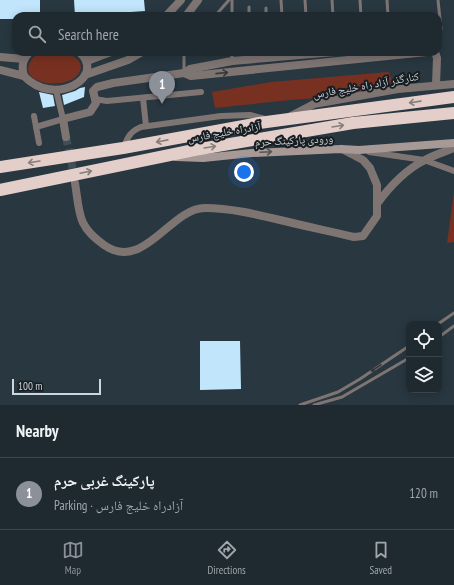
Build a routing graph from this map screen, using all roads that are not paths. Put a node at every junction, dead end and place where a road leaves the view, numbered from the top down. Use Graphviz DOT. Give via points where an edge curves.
graph roads {
  1 [pos="181,0"];
  2 [pos="198,0"];
  3 [pos="229,0"];
  4 [pos="232,0"];
  5 [pos="281,0"];
  6 [pos="305,0"];
  7 [pos="332,0"];
  8 [pos="360,0"];
  9 [pos="387,0"];
  10 [pos="438,0"];
  11 [pos="249,7"];
  12 [pos="266,8"];
  13 [pos="170,12"];
  14 [pos="189,12"];
  15 [pos="218,12"];
  16 [pos="232,12"];
  17 [pos="249,12"];
  18 [pos="266,12"];
  19 [pos="282,12"];
  20 [pos="306,12"];
  21 [pos="333,12"];
  22 [pos="361,12"];
  23 [pos="388,12"];
  24 [pos="439,12"];
  25 [pos="27,56"];
  26 [pos="83,56"];
  27 [pos="100,56"];
  28 [pos="135,56"];
  29 [pos="184,56"];
  30 [pos="232,56"];
  31 [pos="248,56"];
  32 [pos="388,56"];
  33 [pos="436,56"];
  34 [pos="0,58"];
  35 [pos="24,59"];
  36 [pos="87,61"];
  37 [pos="232,61"];
  38 [pos="0,70"];
  39 [pos="184,73"];
  40 [pos="85,75"];
  41 [pos="24,76"];
  42 [pos="454,84"];
  43 [pos="436,86"];
  44 [pos="56,90"];
  45 [pos="201,92"];
  46 [pos="454,97"];
  47 [pos="142,98"];
  48 [pos="94,99"];
  49 [pos="454,113"];
  50 [pos="34,116"];
  51 [pos="63,119"];
  52 [pos="279,120"];
  53 [pos="146,126"];
  54 [pos="36,127"];
  55 [pos="66,137"];
  56 [pos="39,143"];
  57 [pos="454,143"];
  58 [pos="123,148"];
  59 [pos="454,148"];
  60 [pos="341,149"];
  61 [pos="359,150"];
  62 [pos="158,157"];
  63 [pos="424,160"];
  64 [pos="0,167"];
  65 [pos="454,170"];
  66 [pos="76,183"];
  67 [pos="20,185"];
  68 [pos="0,190"];
  69 [pos="0,198"];
  70 [pos="377,204"];
  71 [pos="454,313"];
  72 [pos="442,321"];
  73 [pos="454,326"];
  74 [pos="442,335"];
  75 [pos="406,348"];
  76 [pos="406,360"];
  77 [pos="300,405"];
  78 [pos="314,405"];
  1 -- 13 [label="street"];
  2 -- 14 [label="street"];
  3 -- 15 [label="lane"];
  4 -- 16 [label="lane"];
  5 -- 19 [label="lane"];
  6 -- 20 [label="lane"];
  7 -- 21 [label="lane"];
  8 -- 22 [label="lane"];
  9 -- 23 [label="lane"];
  10 -- 24 [label="lane"];
  11 -- 17 [label="lane"];
  12 -- 18 [label="lane"];
  25 -- 35 [label="street"];
  26 -- 36 [label="street"];
  27 -- 36 [label="street"];
  28 -- 40 [label="street"];
  29 -- 39 [label="lane"];
  30 -- 37 [label="lane"];
  31 -- 37 [label="street"];
  39 -- 32 [label="street, one-way" via="191,76"];
  33 -- 43 [label="street"];
  34 -- 35 [label="street"];
  35 -- 41 [label="street"];
  36 -- 40 [label="street"];
  37 -- 39 [label="street" via="190,69"];
  38 -- 41 [label="street"];
  39 -- 48 [label="street" via="97,87 93,91"];
  40 -- 44 [label="street" via="71,87"];
  41 -- 44 [label="street" via="35,85"];
  42 -- 43 [label="street, کنارگذر آزاد راه خلیج فارس"];
  43 -- 52 [label="street, کنارگذر آزاد راه خلیج فارس" via="398,89 314,104"];
  44 -- 51 [label="street"];
  45 -- 47 [label="street"];
  46 -- 52 [label="highway, آزادراه خلیج فارس, one-way"];
  47 -- 48 [label="street" via="107,101"];
  47 -- 53 [label="street"];
  48 -- 51 [label="street" via="96,103 90,112"];
  62 -- 49 [label="highway, آزادراه خلیج فارس, one-way" via="353,123"];
  50 -- 54 [label="street"];
  51 -- 54 [label="street"];
  51 -- 55 [label="street"];
  52 -- 53 [label="street" via="250,115 221,116"];
  52 -- 58 [label="highway, آزادراه خلیج فارس, one-way"];
  53 -- 58 [label="street" via="133,130"];
  54 -- 56 [label="street"];
  57 -- 61 [label="main road"];
  58 -- 64 [label="highway, آزادراه خلیج فارس, one-way"];
  59 -- 63 [label="street"];
  60 -- 61 [label="main road, ورودی پارکینگ حرم"];
  62 -- 60 [label="main road, ورودی پارکینگ حرم, one-way" via="203,158"];
  60 -- 70 [label="street" via="363,160 370,168 377,185"];
  61 -- 63 [label="street"];
  67 -- 62 [label="highway, آزادراه خلیج فارس, one-way"];
  63 -- 65 [label="street"];
  63 -- 70 [label="street" via="401,176"];
  66 -- 70 [label="street" via="83,226 92,237 108,248 121,252 137,250 187,214 205,208 242,212 354,237 363,236 377,216"];
  67 -- 68 [label="highway, آزادراه خلیج فارس"];
  67 -- 69 [label="highway"];
  71 -- 72 [label="lane"];
  73 -- 74 [label="lane"];
  75 -- 77 [label="lane, one-way" via="338,392"];
  76 -- 78 [label="lane" via="342,397"];
}
